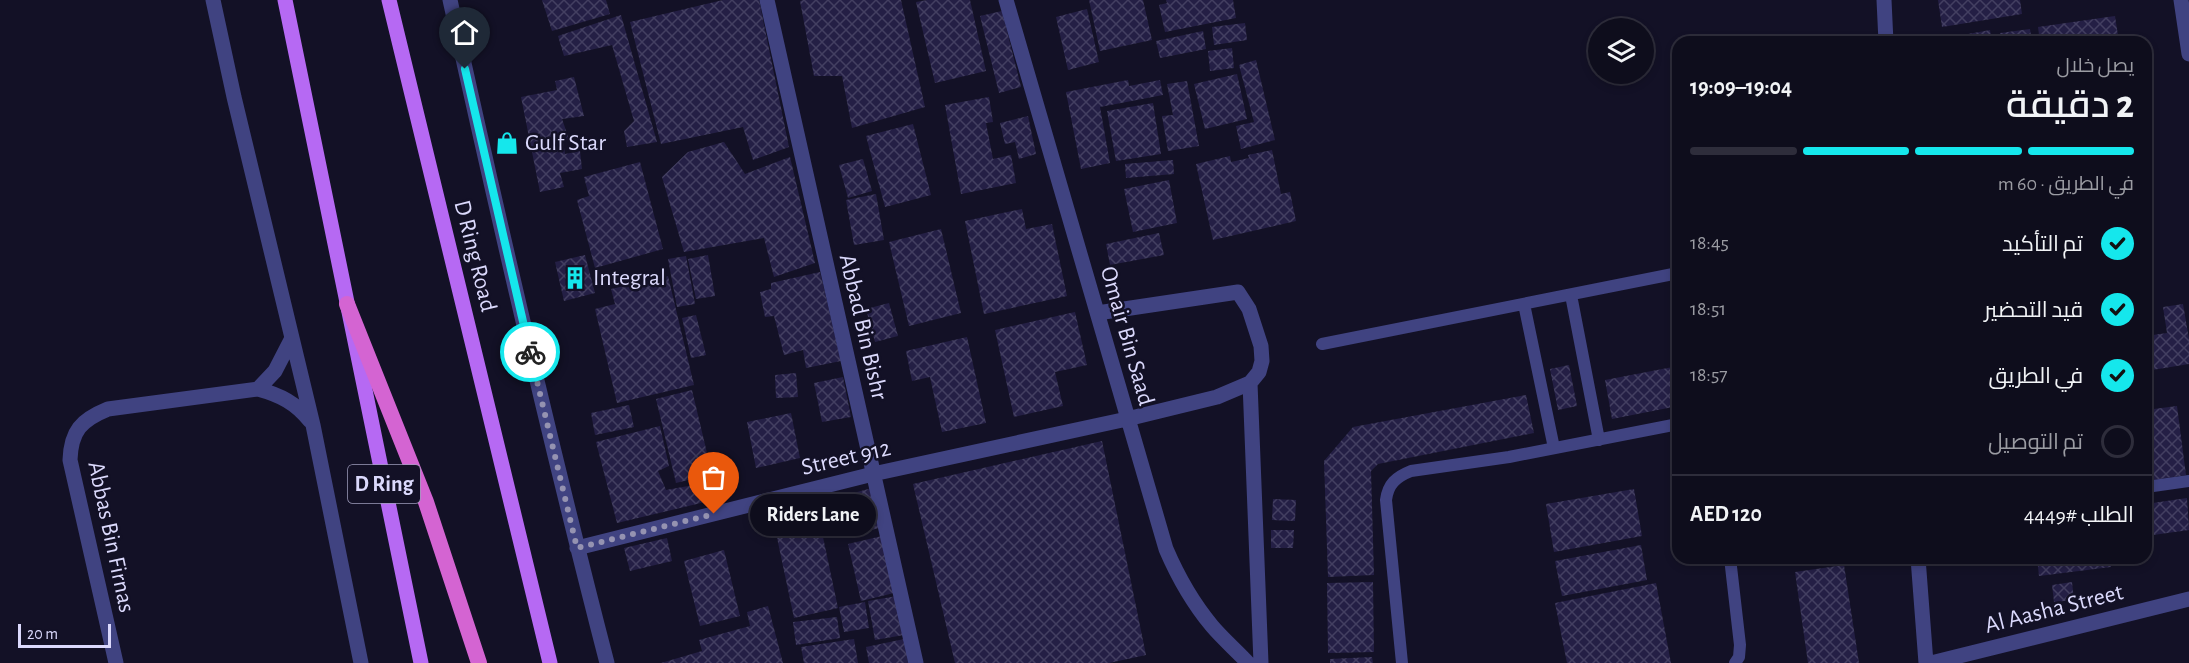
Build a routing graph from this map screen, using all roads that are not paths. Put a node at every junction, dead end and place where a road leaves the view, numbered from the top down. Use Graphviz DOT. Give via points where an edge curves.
graph roads {
  1 [pos="213,0"];
  2 [pos="285,0"];
  3 [pos="388,0"];
  4 [pos="450,0"];
  5 [pos="766,0"];
  6 [pos="1006,0"];
  7 [pos="1884,0"];
  8 [pos="2181,0"];
  9 [pos="1886,36"];
  10 [pos="2189,54"];
  11 [pos="1672,274"];
  12 [pos="1571,295"];
  13 [pos="347,304"];
  14 [pos="1524,304"];
  15 [pos="1104,312"];
  16 [pos="291,340"];
  17 [pos="1322,344"];
  18 [pos="1250,383"];
  19 [pos="258,389"];
  20 [pos="1127,419"];
  21 [pos="313,425"];
  22 [pos="1672,425"];
  23 [pos="1599,440"];
  24 [pos="1554,448"];
  25 [pos="873,474"];
  26 [pos="2189,481"];
  27 [pos="2152,486"];
  28 [pos="577,548"];
  29 [pos="1731,564"];
  30 [pos="1918,564"];
  31 [pos="2189,599"];
  32 [pos="1740,661"];
  33 [pos="116,663"];
  34 [pos="361,663"];
  35 [pos="421,663"];
  36 [pos="479,663"];
  37 [pos="550,663"];
  38 [pos="607,663"];
  39 [pos="916,663"];
  40 [pos="1248,663"];
  41 [pos="1261,663"];
  42 [pos="1402,663"];
  43 [pos="1926,663"];
  44 [pos="1931,663"];
  1 -- 16 [label="street"];
  2 -- 13 [label="main road, D Ring"];
  3 -- 37 [label="main road, D Ring Road"];
  4 -- 28 [label="street, D Ring Road"];
  5 -- 25 [label="street, Abbad Bin Bishr"];
  6 -- 20 [label="street, Omair Bin Saad"];
  7 -- 9 [label="street"];
  8 -- 10 [label="street"];
  11 -- 12 [label="lane"];
  12 -- 14 [label="lane"];
  12 -- 23 [label="lane"];
  13 -- 35 [label="main road, D Ring"];
  13 -- 36 [label="highway" via="426,502"];
  14 -- 17 [label="lane"];
  14 -- 24 [label="lane"];
  15 -- 18 [label="street" via="1238,292 1249,309 1261,346 1259,372"];
  16 -- 19 [label="street" via="275,371"];
  16 -- 21 [label="street"];
  18 -- 20 [label="street, Street 912" via="1217,397"];
  18 -- 41 [label="street"];
  19 -- 21 [label="street, Abbas Bin Firnas" via="289,401"];
  19 -- 33 [label="street, Abbas Bin Firnas" via="108,409 91,416 77,429 70,446 70,460"];
  20 -- 25 [label="street, Street 912"];
  20 -- 40 [label="street, Omair Bin Saad" via="1166,549 1179,577 1213,628"];
  21 -- 34 [label="street"];
  22 -- 23 [label="lane"];
  23 -- 24 [label="lane"];
  24 -- 42 [label="lane" via="1411,471 1393,481 1386,500"];
  25 -- 28 [label="street, Street 912"];
  25 -- 39 [label="street, Abbad Bin Bishr"];
  26 -- 27 [label="lane"];
  28 -- 38 [label="street, D Ring Road"];
  29 -- 32 [label="lane"];
  30 -- 43 [label="street"];
  31 -- 44 [label="street, Al Aasha Street"];
}
